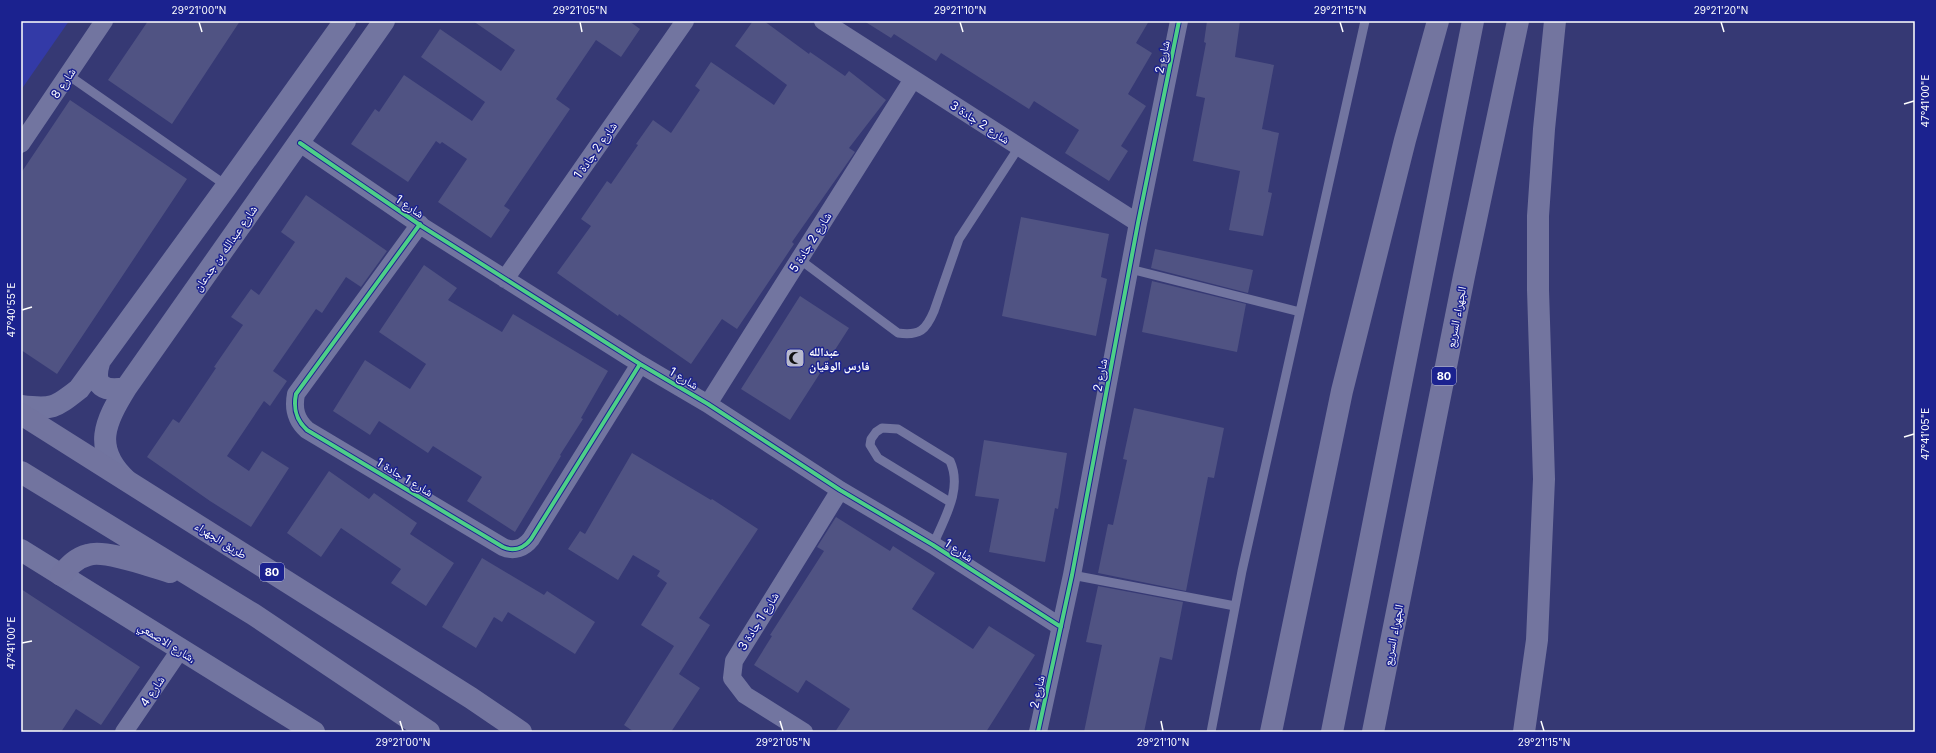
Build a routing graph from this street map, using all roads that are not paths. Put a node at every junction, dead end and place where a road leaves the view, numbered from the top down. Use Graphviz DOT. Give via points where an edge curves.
graph roads {
  1 [pos="104,21"];
  2 [pos="345,21"];
  3 [pos="384,21"];
  4 [pos="685,21"];
  5 [pos="823,21"];
  6 [pos="1179,21"];
  7 [pos="1365,21"];
  8 [pos="1438,21"];
  9 [pos="1473,21"];
  10 [pos="1518,21"];
  11 [pos="1555,21"];
  12 [pos="68,75"];
  13 [pos="912,79"];
  14 [pos="300,143"];
  15 [pos="21,144"];
  16 [pos="1019,147"];
  17 [pos="228,186"];
  18 [pos="1138,223"];
  19 [pos="420,224"];
  20 [pos="800,259"];
  21 [pos="1130,269"];
  22 [pos="505,278"];
  23 [pos="1300,312"];
  24 [pos="99,362"];
  25 [pos="640,364"];
  26 [pos="126,388"];
  27 [pos="708,404"];
  28 [pos="21,406"];
  29 [pos="21,414"];
  30 [pos="21,472"];
  31 [pos="129,482"];
  32 [pos="840,490"];
  33 [pos="950,502"];
  34 [pos="933,545"];
  35 [pos="21,550"];
  36 [pos="62,575"];
  37 [pos="1072,575"];
  38 [pos="198,581"];
  39 [pos="1235,606"];
  40 [pos="1060,627"];
  41 [pos="180,650"];
  42 [pos="1531,693"];
  43 [pos="124,732"];
  44 [pos="314,732"];
  45 [pos="429,732"];
  46 [pos="522,732"];
  47 [pos="804,732"];
  48 [pos="1038,732"];
  49 [pos="1211,732"];
  50 [pos="1271,732"];
  51 [pos="1332,732"];
  52 [pos="1373,732"];
  53 [pos="1524,732"];
  54 [pos="1532,732"];
  1 -- 12 [label="street, شارع 8"];
  2 -- 17 [label="street"];
  3 -- 14 [label="street, شارع عبدالله بن جدعان"];
  4 -- 22 [label="street, شارع 2 جادة 1"];
  5 -- 13 [label="street, شارع 2 جادة 3"];
  6 -- 18 [label="street, شارع 2"];
  7 -- 23 [label="lane"];
  8 -- 50 [label="highway" via="1405,140 1342,391"];
  9 -- 51 [label="highway"];
  10 -- 52 [label="highway, الجهراء السريع / 80"];
  11 -- 42 [label="highway" via="1538,216 1544,479 1537,640"];
  12 -- 15 [label="street, شارع 8"];
  12 -- 17 [label="lane"];
  13 -- 16 [label="street, شارع 2 جادة 3"];
  13 -- 20 [label="street, شارع 2 جادة 5"];
  14 -- 19 [label="street, شارع 1"];
  14 -- 26 [label="street, شارع عبدالله بن جدعان"];
  16 -- 18 [label="street, شارع 2 جادة 3"];
  16 -- 20 [label="lane" via="959,239 934,311 921,332 911,335 898,332"];
  17 -- 24 [label="street"];
  18 -- 21 [label="street, شارع 2"];
  19 -- 22 [label="street, شارع 1"];
  19 -- 25 [label="street, شارع 1 جادة 1" via="296,394 294,411 307,430 503,547 518,548 531,539"];
  20 -- 27 [label="street, شارع 2 جادة 5"];
  21 -- 23 [label="lane"];
  21 -- 37 [label="street, شارع 2"];
  22 -- 25 [label="street, شارع 1"];
  23 -- 39 [label="lane"];
  24 -- 26 [label="street" via="96,373 100,384 113,390"];
  24 -- 28 [label="street" via="79,389 61,403 44,409"];
  25 -- 27 [label="street, شارع 1"];
  26 -- 31 [label="street, شارع عبدالله بن جدعان" via="113,409 104,438 115,470"];
  27 -- 32 [label="street, شارع 1"];
  29 -- 31 [label="highway, طريق الجهراء / 80"];
  30 -- 38 [label="highway"];
  31 -- 46 [label="highway, طريق الجهراء / 80"];
  32 -- 34 [label="street, شارع 1"];
  32 -- 47 [label="street, شارع 1 جادة 3" via="734,661 732,678 745,696"];
  33 -- 33 [label="lane" via="956,478 950,461 898,429 882,428 876,432 870,445 878,458"];
  33 -- 34 [label="lane"];
  34 -- 40 [label="street, شارع 1"];
  35 -- 36 [label="street, شارع الاصمعي،"];
  36 -- 38 [label="highway" via="70,564 90,554 112,555"];
  36 -- 41 [label="street, شارع الاصمعي،"];
  37 -- 39 [label="lane"];
  37 -- 40 [label="street, شارع 2"];
  38 -- 45 [label="highway" via="253,614"];
  39 -- 49 [label="lane"];
  40 -- 48 [label="street, شارع 2"];
  41 -- 43 [label="street, شارع 4"];
  41 -- 44 [label="street, شارع الاصمعي،"];
  42 -- 53 [label="highway"];
  42 -- 54 [label="highway"];
}
